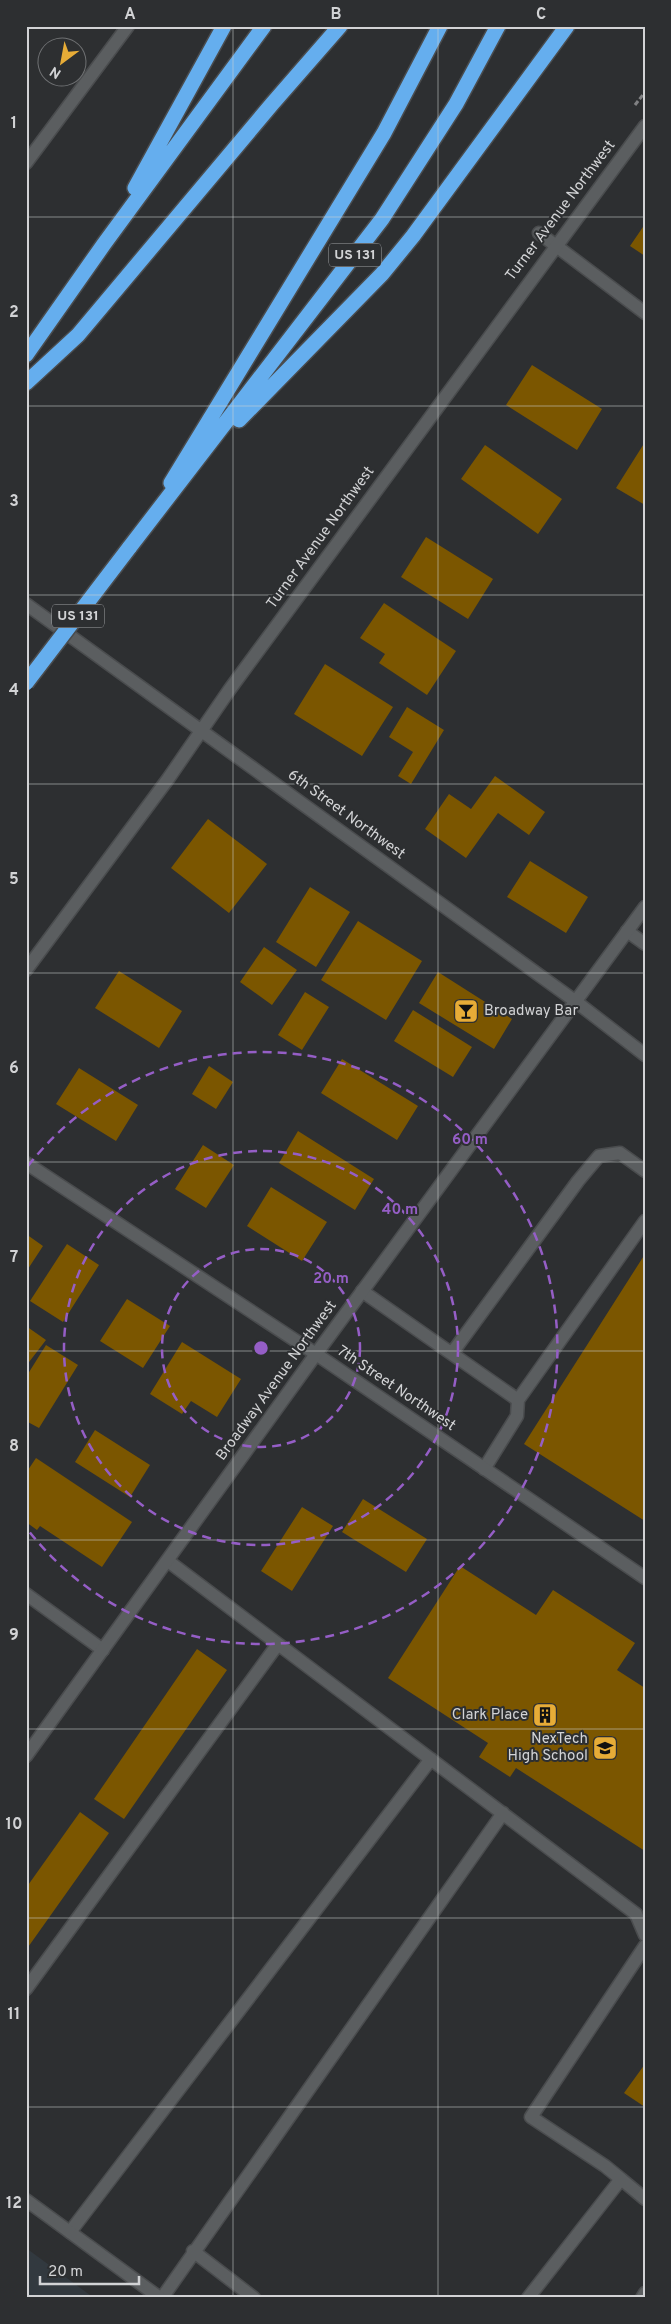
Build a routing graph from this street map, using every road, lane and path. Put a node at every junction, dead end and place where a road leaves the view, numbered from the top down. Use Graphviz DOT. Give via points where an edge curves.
graph roads {
  1 [pos="128,26"];
  2 [pos="224,26"];
  3 [pos="264,26"];
  4 [pos="340,26"];
  5 [pos="440,26"];
  6 [pos="498,26"];
  7 [pos="567,26"];
  8 [pos="645,126"];
  9 [pos="26,163"];
  10 [pos="540,233"];
  11 [pos="104,244"];
  12 [pos="555,246"];
  13 [pos="645,313"];
  14 [pos="26,355"];
  15 [pos="26,384"];
  16 [pos="192,469"];
  17 [pos="139,536"];
  18 [pos="26,604"];
  19 [pos="26,683"];
  20 [pos="202,730"];
  21 [pos="645,907"];
  22 [pos="627,931"];
  23 [pos="645,944"];
  24 [pos="26,970"];
  25 [pos="574,1001"];
  26 [pos="645,1055"];
  27 [pos="26,1163"];
  28 [pos="645,1171"];
  29 [pos="645,1221"];
  30 [pos="362,1291"];
  31 [pos="452,1353"];
  32 [pos="316,1354"];
  33 [pos="518,1400"];
  34 [pos="484,1469"];
  35 [pos="168,1561"];
  36 [pos="645,1578"];
  37 [pos="26,1594"];
  38 [pos="278,1644"];
  39 [pos="104,1650"];
  40 [pos="26,1756"];
  41 [pos="431,1759"];
  42 [pos="503,1813"];
  43 [pos="645,1935"];
  44 [pos="645,1946"];
  45 [pos="26,1989"];
  46 [pos="621,2179"];
  47 [pos="645,2198"];
  48 [pos="26,2200"];
  49 [pos="70,2232"];
  50 [pos="193,2251"];
  51 [pos="645,2293"];
  52 [pos="161,2298"];
  53 [pos="254,2298"];
  54 [pos="528,2298"];
  55 [pos="642,2298"];
  1 -- 9 [label="street"];
  2 -- 11 [label="highway"];
  3 -- 11 [label="highway"];
  4 -- 15 [label="highway" via="78,335"];
  5 -- 17 [label="highway" via="384,133"];
  6 -- 16 [label="highway, US 131" via="456,104 382,219"];
  7 -- 16 [label="highway" via="382,274"];
  8 -- 12 [label="street, Turner Avenue Northwest"];
  10 -- 12 [label="street"];
  11 -- 14 [label="highway"];
  12 -- 13 [label="street"];
  12 -- 20 [label="street, Turner Avenue Northwest"];
  16 -- 17 [label="highway, US 131"];
  17 -- 19 [label="highway, US 131, bridge"];
  18 -- 20 [label="street, 6th Street Northwest"];
  20 -- 24 [label="street, Turner Avenue Northwest"];
  20 -- 25 [label="street, 6th Street Northwest"];
  21 -- 22 [label="street, Broadway Avenue Northwest"];
  22 -- 23 [label="street"];
  22 -- 25 [label="street, Broadway Avenue Northwest"];
  25 -- 26 [label="street, 6th Street Northwest"];
  25 -- 30 [label="street, Broadway Avenue Northwest"];
  27 -- 32 [label="street, 7th Street Northwest"];
  28 -- 31 [label="street" via="620,1153 599,1156"];
  29 -- 33 [label="street"];
  30 -- 31 [label="street"];
  30 -- 32 [label="street, Broadway Avenue Northwest"];
  31 -- 33 [label="street"];
  32 -- 34 [label="street, 7th Street Northwest"];
  32 -- 35 [label="street, Broadway Avenue Northwest"];
  33 -- 34 [label="street" via="518,1416"];
  34 -- 36 [label="street, 7th Street Northwest"];
  35 -- 38 [label="street"];
  35 -- 39 [label="street, Broadway Avenue Northwest"];
  37 -- 39 [label="street"];
  38 -- 41 [label="street"];
  38 -- 45 [label="street"];
  39 -- 40 [label="street, Broadway Avenue Northwest"];
  41 -- 42 [label="street"];
  41 -- 49 [label="street"];
  42 -- 43 [label="street" via="636,1914"];
  42 -- 50 [label="street"];
  44 -- 46 [label="street" via="531,2117"];
  46 -- 47 [label="street"];
  46 -- 54 [label="street"];
  48 -- 49 [label="street"];
  49 -- 52 [label="street"];
  50 -- 52 [label="street"];
  50 -- 53 [label="street"];
  51 -- 55 [label="street"];
}
